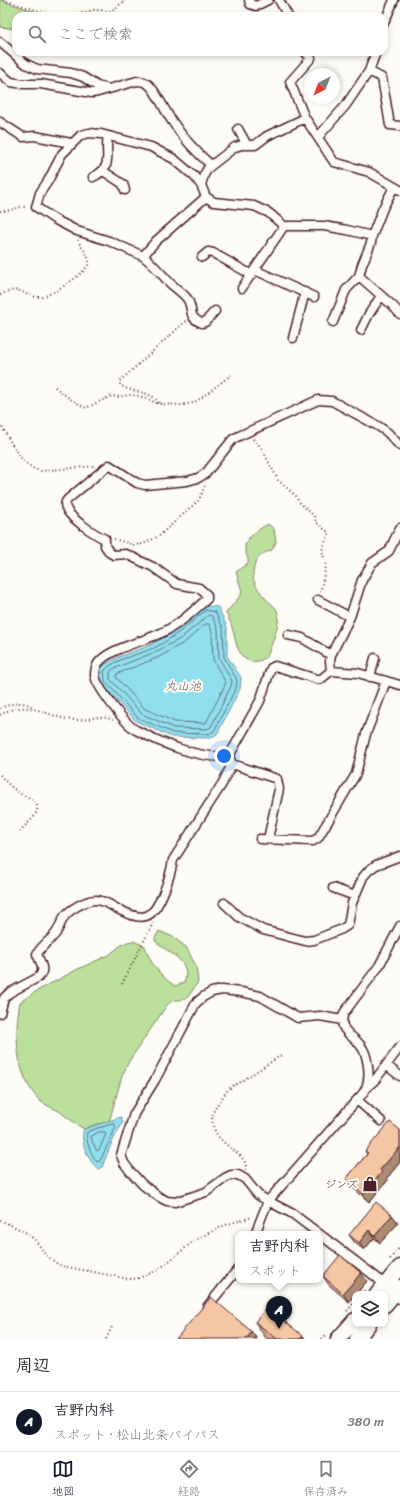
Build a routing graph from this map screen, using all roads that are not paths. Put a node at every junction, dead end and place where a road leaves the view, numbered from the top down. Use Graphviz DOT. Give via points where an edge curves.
graph roads {
  1 [pos="249,0"];
  2 [pos="268,0"];
  3 [pos="279,0"];
  4 [pos="394,0"];
  5 [pos="286,12"];
  6 [pos="388,14"];
  7 [pos="0,42"];
  8 [pos="12,52"];
  9 [pos="17,56"];
  10 [pos="309,56"];
  11 [pos="375,56"];
  12 [pos="369,71"];
  13 [pos="0,73"];
  14 [pos="110,89"];
  15 [pos="305,118"];
  16 [pos="0,122"];
  17 [pos="400,126"];
  18 [pos="238,129"];
  19 [pos="108,136"];
  20 [pos="318,137"];
  21 [pos="71,143"];
  22 [pos="247,145"];
  23 [pos="211,165"];
  24 [pos="103,171"];
  25 [pos="93,177"];
  26 [pos="201,185"];
  27 [pos="397,188"];
  28 [pos="125,190"];
  29 [pos="206,197"];
  30 [pos="284,226"];
  31 [pos="372,236"];
  32 [pos="143,256"];
  33 [pos="202,257"];
  34 [pos="254,272"];
  35 [pos="360,276"];
  36 [pos="242,288"];
  37 [pos="305,292"];
  38 [pos="381,296"];
  39 [pos="314,297"];
  40 [pos="215,311"];
  41 [pos="400,314"];
  42 [pos="333,322"];
  43 [pos="361,330"];
  44 [pos="293,338"];
  45 [pos="400,446"];
  46 [pos="400,528"];
  47 [pos="318,600"];
  48 [pos="350,617"];
  49 [pos="288,635"];
  50 [pos="332,655"];
  51 [pos="375,658"];
  52 [pos="330,671"];
  53 [pos="370,677"];
  54 [pos="386,681"];
  55 [pos="400,685"];
  56 [pos="229,756"];
  57 [pos="232,764"];
  58 [pos="400,856"];
  59 [pos="333,888"];
  60 [pos="355,896"];
  61 [pos="224,903"];
  62 [pos="400,926"];
  63 [pos="0,1013"];
  64 [pos="342,1020"];
  65 [pos="400,1047"];
  66 [pos="386,1065"];
  67 [pos="400,1076"];
  68 [pos="367,1087"];
  69 [pos="357,1100"];
  70 [pos="380,1121"];
  71 [pos="268,1201"];
  72 [pos="256,1231"];
  73 [pos="314,1231"];
  74 [pos="323,1238"];
  75 [pos="400,1267"];
  76 [pos="235,1273"];
  77 [pos="391,1292"];
  78 [pos="388,1306"];
  79 [pos="200,1316"];
  80 [pos="352,1323"];
  81 [pos="367,1327"];
  82 [pos="338,1339"];
  83 [pos="357,1339"];
  1 -- 2 [label="street" via="250,4 256,6"];
  3 -- 5 [label="street"];
  4 -- 6 [label="street"];
  7 -- 8 [label="street"];
  9 -- 14 [label="street" via="37,69 83,76 97,86"];
  10 -- 15 [label="street" via="311,58 290,82"];
  11 -- 12 [label="street"];
  12 -- 17 [label="street" via="382,78 390,125"];
  12 -- 20 [label="street" via="346,105"];
  13 -- 14 [label="street" via="11,82 23,84 41,84 92,93"];
  14 -- 23 [label="street" via="137,81 149,85 185,139"];
  15 -- 20 [label="street"];
  15 -- 22 [label="street" via="267,136 255,145"];
  16 -- 21 [label="street" via="23,138 35,136"];
  18 -- 22 [label="street"];
  19 -- 21 [label="street" via="89,133 81,135"];
  19 -- 24 [label="street" via="108,161"];
  19 -- 26 [label="street" via="151,147 174,159"];
  20 -- 27 [label="street" via="334,162 368,172"];
  21 -- 32 [label="street" via="57,161 40,193 36,207 77,231"];
  22 -- 23 [label="street" via="235,147"];
  23 -- 26 [label="street"];
  24 -- 25 [label="street"];
  24 -- 28 [label="street" via="123,184"];
  26 -- 29 [label="street"];
  27 -- 31 [label="street" via="383,208"];
  29 -- 30 [label="street" via="214,202 254,206"];
  29 -- 32 [label="street" via="156,241"];
  30 -- 31 [label="street" via="324,226"];
  30 -- 34 [label="street"];
  31 -- 35 [label="street"];
  32 -- 40 [label="street" via="188,300 192,316 202,323"];
  33 -- 34 [label="street" via="208,252 214,253"];
  34 -- 36 [label="street"];
  34 -- 37 [label="street"];
  35 -- 38 [label="street"];
  35 -- 42 [label="street" via="346,290"];
  37 -- 39 [label="street"];
  37 -- 44 [label="street"];
  38 -- 41 [label="street"];
  38 -- 43 [label="street"];
  45 -- 56 [label="street" via="387,432 338,403 318,400 233,439 206,473 198,478 145,485 137,483 109,465 68,498 65,506 67,511 105,539 105,546 110,553 126,554 153,567 177,584 199,588 207,595 207,599 178,624 161,634 118,650 100,661 95,676 100,689 134,729 180,750 218,758"];
  46 -- 48 [label="street" via="389,551 372,563 362,580"];
  47 -- 48 [label="street"];
  48 -- 50 [label="street"];
  49 -- 50 [label="street" via="302,638"];
  50 -- 52 [label="street"];
  51 -- 53 [label="street"];
  52 -- 53 [label="street" via="358,673"];
  52 -- 56 [label="street" via="317,680 275,666 271,668 260,701"];
  53 -- 54 [label="street"];
  54 -- 55 [label="street"];
  54 -- 57 [label="street" via="366,734 356,774 318,838 313,841 264,839 279,789 277,779"];
  56 -- 57 [label="street"];
  57 -- 63 [label="street" via="173,860 172,870 154,910 146,916 138,916 96,900 70,911 55,934 37,954 43,973 9,993 4,998"];
  58 -- 60 [label="street" via="369,870"];
  59 -- 60 [label="street"];
  60 -- 61 [label="street" via="348,924 342,929 305,941 250,924"];
  62 -- 64 [label="street" via="379,966 344,1013"];
  64 -- 68 [label="street" via="346,1032 366,1054"];
  64 -- 71 [label="street" via="320,1016 298,1018 260,996 222,990 212,992 196,1003 156,1080 134,1114 121,1155 130,1171 159,1197 175,1202 206,1192 231,1175 238,1175 245,1179 258,1195"];
  65 -- 66 [label="street"];
  66 -- 67 [label="street"];
  66 -- 68 [label="street"];
  68 -- 69 [label="street"];
  69 -- 70 [label="street"];
  69 -- 71 [label="street"];
  71 -- 72 [label="street"];
  71 -- 73 [label="street" via="293,1214"];
  74 -- 77 [label="street"];
  75 -- 77 [label="highway"];
  76 -- 79 [label="street"];
  77 -- 78 [label="highway"];
  80 -- 82 [label="highway"];
  81 -- 83 [label="highway"];
}
